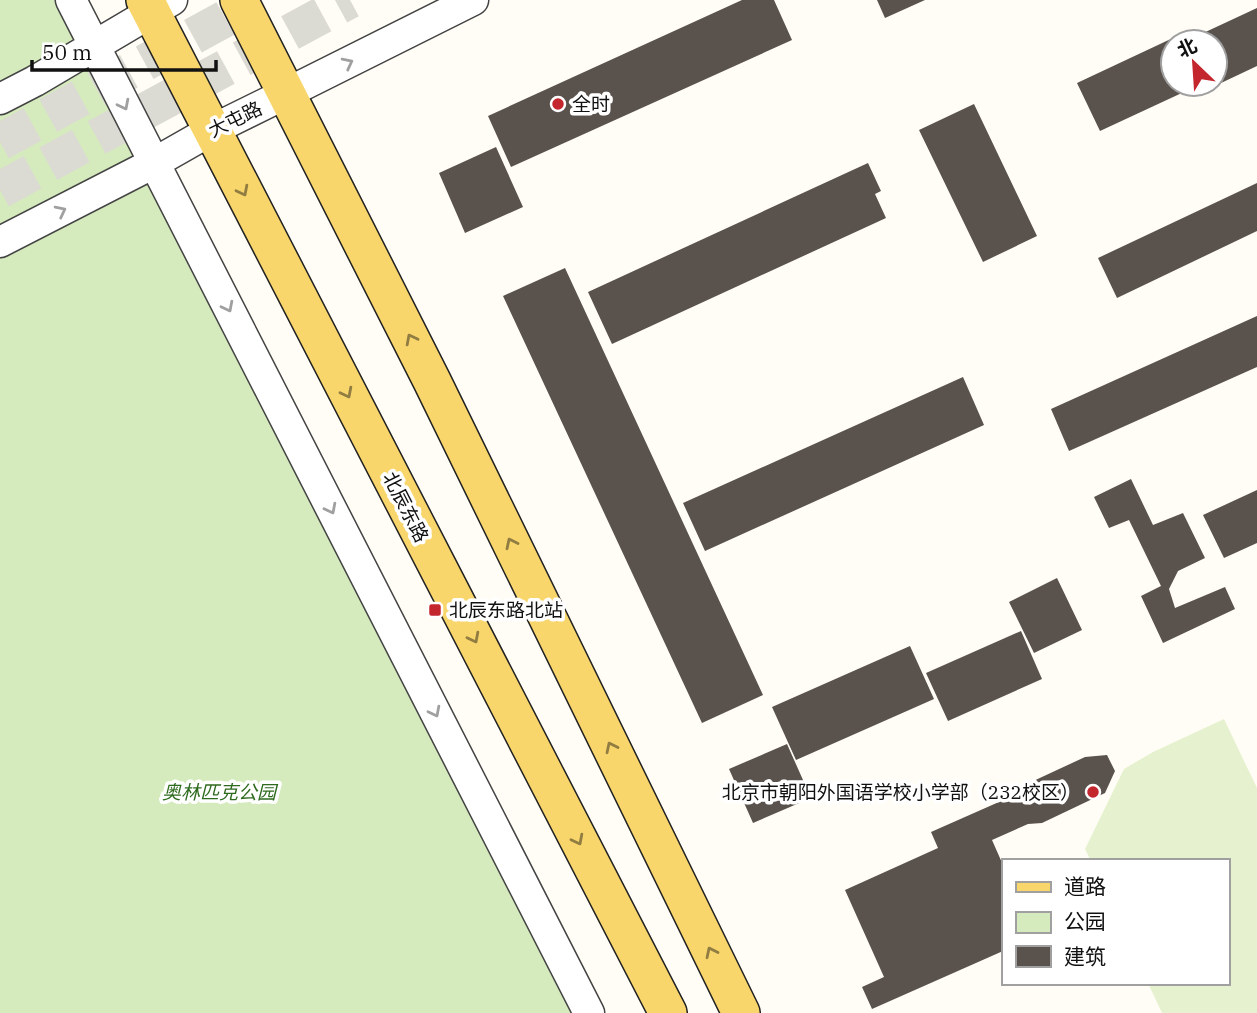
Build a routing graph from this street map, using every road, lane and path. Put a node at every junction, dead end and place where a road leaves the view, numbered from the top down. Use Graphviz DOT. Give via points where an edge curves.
graph roads {
  1 [pos="71,0"];
  2 [pos="239,0"];
  3 [pos="473,0"];
  4 [pos="155,4"];
  5 [pos="94,47"];
  6 [pos="287,93"];
  7 [pos="0,99"];
  8 [pos="212,130"];
  9 [pos="154,163"];
  10 [pos="0,242"];
  11 [pos="589,1013"];
  12 [pos="668,1013"];
  13 [pos="741,1013"];
  1 -- 5 [label="street"];
  2 -- 6 [label="main road"];
  6 -- 3 [label="street, 大屯路, one-way"];
  4 -- 5 [label="street"];
  4 -- 8 [label="main road, 北辰东路"];
  5 -- 7 [label="street"];
  5 -- 9 [label="street, one-way"];
  6 -- 8 [label="street, 大屯路"];
  13 -- 6 [label="main road, one-way"];
  8 -- 9 [label="street, 大屯路"];
  8 -- 12 [label="main road, 北辰东路, one-way"];
  10 -- 9 [label="street, 大屯路, one-way"];
  9 -- 11 [label="street, one-way"];
}
